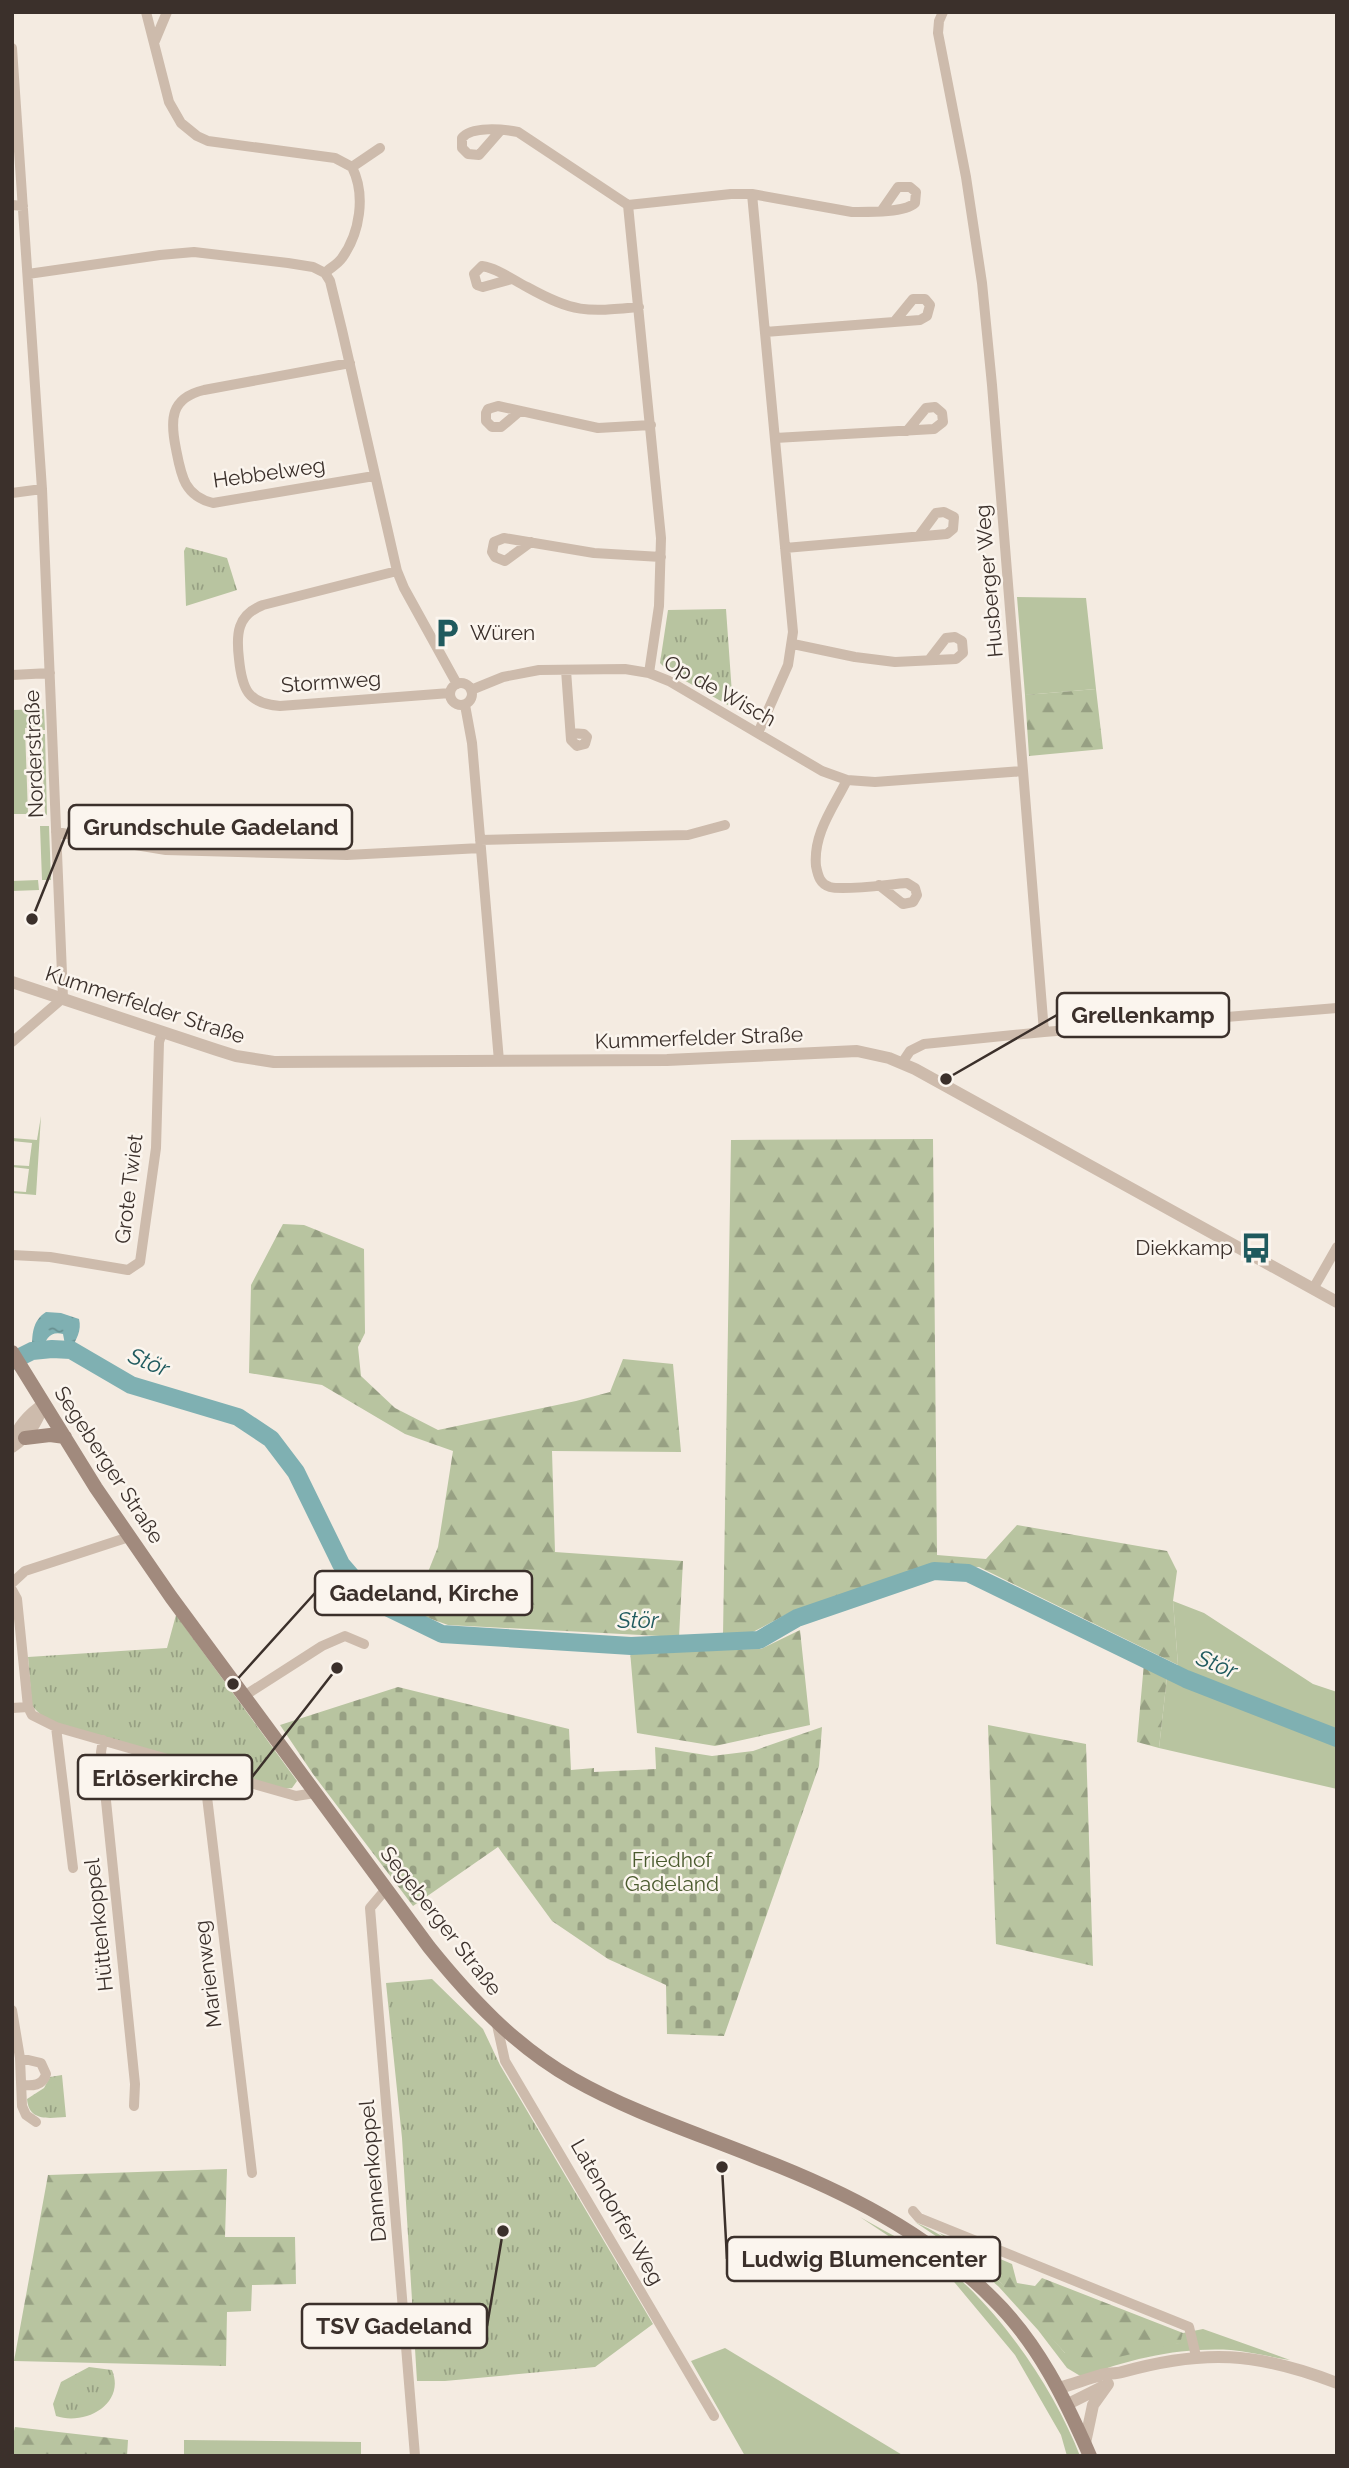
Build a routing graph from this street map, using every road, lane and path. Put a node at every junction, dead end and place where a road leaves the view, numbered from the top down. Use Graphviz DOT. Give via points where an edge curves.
graph roads {
  1 [pos="146,12"];
  2 [pos="167,12"];
  3 [pos="943,12"];
  4 [pos="153,43"];
  5 [pos="12,48"];
  6 [pos="499,131"];
  7 [pos="380,148"];
  8 [pos="352,167"];
  9 [pos="752,194"];
  10 [pos="628,205"];
  11 [pos="18,206"];
  12 [pos="882,210"];
  13 [pos="325,273"];
  14 [pos="28,274"];
  15 [pos="512,279"];
  16 [pos="639,307"];
  17 [pos="895,321"];
  18 [pos="765,332"];
  19 [pos="350,363"];
  20 [pos="520,411"];
  21 [pos="651,425"];
  22 [pos="907,431"];
  23 [pos="775,438"];
  24 [pos="374,476"];
  25 [pos="43,489"];
  26 [pos="12,493"];
  27 [pos="919,536"];
  28 [pos="531,542"];
  29 [pos="785,548"];
  30 [pos="661,557"];
  31 [pos="397,571"];
  32 [pos="793,644"];
  33 [pos="929,660"];
  34 [pos="566,670"];
  35 [pos="50,673"];
  36 [pos="649,673"];
  37 [pos="12,675"];
  38 [pos="453,689"];
  39 [pos="471,690"];
  40 [pos="464,705"];
  41 [pos="571,733"];
  42 [pos="758,733"];
  43 [pos="1023,771"];
  44 [pos="847,780"];
  45 [pos="725,825"];
  46 [pos="56,832"];
  47 [pos="481,844"];
  48 [pos="879,885"];
  49 [pos="12,982"];
  50 [pos="63,998"];
  51 [pos="1337,1008"];
  52 [pos="1044,1032"];
  53 [pos="162,1033"];
  54 [pos="12,1042"];
  55 [pos="499,1061"];
  56 [pos="902,1063"];
  57 [pos="1337,1247"];
  58 [pos="12,1255"];
  59 [pos="1313,1289"];
  60 [pos="1337,1302"];
  61 [pos="12,1352"];
  62 [pos="44,1404"];
  63 [pos="65,1437"];
  64 [pos="17,1443"];
  65 [pos="129,1536"];
  66 [pos="12,1584"];
  67 [pos="12,1590"];
  68 [pos="364,1644"];
  69 [pos="244,1696"];
  70 [pos="28,1706"];
  71 [pos="12,1707"];
  72 [pos="56,1727"];
  73 [pos="103,1740"];
  74 [pos="206,1770"];
  75 [pos="315,1793"];
  76 [pos="73,1868"];
  77 [pos="386,1889"];
  78 [pos="12,2010"];
  79 [pos="497,2025"];
  80 [pos="20,2058"];
  81 [pos="22,2085"];
  82 [pos="134,2106"];
  83 [pos="36,2122"];
  84 [pos="252,2173"];
  85 [pos="913,2211"];
  86 [pos="1196,2356"];
  87 [pos="1118,2374"];
  88 [pos="1337,2383"];
  89 [pos="1108,2384"];
  90 [pos="1059,2388"];
  91 [pos="1068,2404"];
  92 [pos="714,2416"];
  93 [pos="1087,2449"];
  94 [pos="415,2456"];
  1 -- 4 [label="street"];
  2 -- 4 [label="street"];
  3 -- 43 [label="street, Husberger Weg" via="938,33 983,296"];
  4 -- 8 [label="street" via="172,108 197,136 335,158"];
  5 -- 11 [label="street, Norderstraße"];
  6 -- 10 [label="street" via="524,135"];
  7 -- 8 [label="street"];
  8 -- 13 [label="street" via="359,191 357,226 341,260"];
  9 -- 10 [label="street"];
  9 -- 12 [label="street" via="841,211"];
  9 -- 18 [label="street"];
  10 -- 16 [label="street"];
  11 -- 14 [label="street, Norderstraße"];
  13 -- 14 [label="street" via="288,263 194,253"];
  13 -- 19 [label="street"];
  14 -- 25 [label="street, Norderstraße"];
  15 -- 16 [label="street" via="575,310"];
  16 -- 21 [label="street"];
  17 -- 18 [label="street"];
  18 -- 23 [label="street"];
  19 -- 24 [label="street"];
  19 -- 24 [label="street, Hebbelweg" via="190,394 178,404 171,424 181,477 190,492 213,503"];
  20 -- 21 [label="street" via="598,428"];
  21 -- 30 [label="street"];
  22 -- 23 [label="street"];
  23 -- 29 [label="street"];
  24 -- 31 [label="street"];
  25 -- 26 [label="street"];
  25 -- 35 [label="street, Norderstraße"];
  27 -- 29 [label="street"];
  28 -- 30 [label="street" via="604,555"];
  29 -- 32 [label="street"];
  30 -- 36 [label="street"];
  31 -- 38 [label="street"];
  31 -- 38 [label="street, Stormweg" via="251,611 237,633 243,686 260,703 280,706"];
  32 -- 33 [label="street" via="876,661"];
  32 -- 42 [label="street"];
  34 -- 36 [label="street, Op de Wisch"];
  34 -- 39 [label="street, Op de Wisch" via="514,674"];
  34 -- 41 [label="street"];
  35 -- 37 [label="street"];
  35 -- 46 [label="street, Norderstraße"];
  36 -- 42 [label="street, Op de Wisch"];
  38 -- 39 [label="street" via="464,684"];
  38 -- 40 [label="street" via="455,704"];
  39 -- 40 [label="street" via="471,699"];
  40 -- 47 [label="street" via="470,724"];
  42 -- 44 [label="street, Op de Wisch" via="822,771"];
  43 -- 44 [label="street, Op de Wisch"];
  43 -- 52 [label="street, Husberger Weg"];
  44 -- 48 [label="street" via="818,835 817,873 830,887"];
  45 -- 47 [label="street" via="688,835"];
  46 -- 47 [label="street" via="166,850 347,855"];
  46 -- 50 [label="street, Norderstraße"];
  47 -- 55 [label="street"];
  49 -- 50 [label="street, Kummerfelder Straße"];
  50 -- 53 [label="street, Kummerfelder Straße"];
  50 -- 54 [label="street"];
  51 -- 52 [label="street"];
  52 -- 56 [label="street" via="924,1044 910,1051"];
  53 -- 55 [label="street, Kummerfelder Straße" via="236,1056 274,1062"];
  53 -- 58 [label="street, Grote Twiet" via="156,1148 140,1262 128,1270"];
  55 -- 56 [label="street, Kummerfelder Straße" via="667,1060 857,1051"];
  56 -- 59 [label="street, Kummerfelder Straße"];
  57 -- 59 [label="street"];
  59 -- 60 [label="street, Kummerfelder Straße"];
  61 -- 62 [label="main road, Segeberger Straße"];
  62 -- 63 [label="main road, Segeberger Straße"];
  62 -- 64 [label="street" via="33,1428"];
  63 -- 64 [label="main road" via="50,1435"];
  63 -- 65 [label="main road, Segeberger Straße"];
  65 -- 66 [label="street" via="25,1571"];
  65 -- 69 [label="main road, Segeberger Straße"];
  67 -- 70 [label="street" via="18,1599"];
  68 -- 69 [label="street" via="345,1636"];
  69 -- 75 [label="main road, Segeberger Straße"];
  70 -- 71 [label="street"];
  70 -- 72 [label="street" via="32,1715"];
  72 -- 73 [label="street"];
  72 -- 76 [label="street"];
  73 -- 74 [label="street"];
  73 -- 82 [label="street, Hüttenkoppel" via="100,1752"];
  74 -- 75 [label="street" via="296,1796"];
  74 -- 84 [label="street, Marienweg"];
  75 -- 77 [label="main road, Segeberger Straße"];
  77 -- 79 [label="main road, Segeberger Straße" via="454,1978"];
  77 -- 94 [label="street, Dannenkoppel" via="370,1908"];
  78 -- 80 [label="street"];
  79 -- 90 [label="main road, Segeberger Straße" via="572,2078 660,2120 828,2188 899,2225 965,2272 995,2301 1032,2345"];
  79 -- 92 [label="street, Latendorfer Weg" via="505,2060"];
  80 -- 81 [label="street"];
  80 -- 81 [label="street" via="41,2063 46,2074 38,2084"];
  81 -- 83 [label="street" via="22,2106"];
  85 -- 86 [label="street" via="919,2218 1189,2327"];
  86 -- 87 [label="street"];
  86 -- 88 [label="street" via="1275,2363"];
  87 -- 89 [label="street"];
  87 -- 90 [label="street"];
  89 -- 91 [label="street"];
  89 -- 93 [label="street" via="1093,2405"];
  90 -- 91 [label="main road, Segeberger Straße"];
  91 -- 93 [label="main road, Segeberger Straße"];
}
